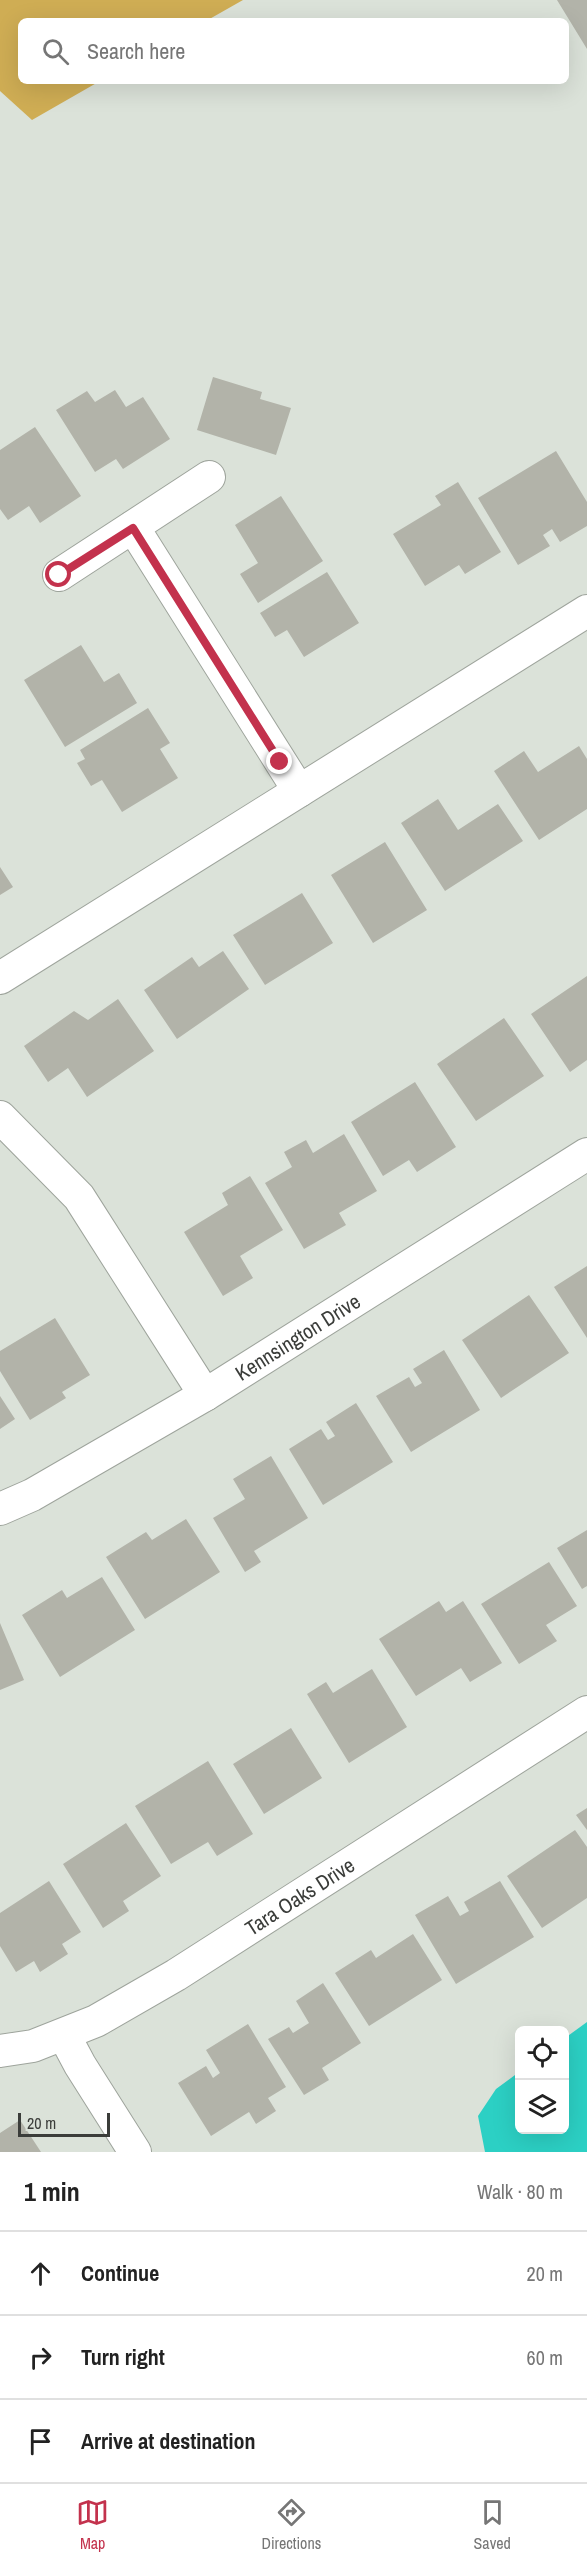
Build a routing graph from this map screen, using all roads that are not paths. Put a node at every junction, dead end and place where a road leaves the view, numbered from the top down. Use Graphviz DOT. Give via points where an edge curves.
graph roads {
  1 [pos="209,477"];
  2 [pos="133,528"];
  3 [pos="59,575"];
  4 [pos="587,611"];
  5 [pos="299,791"];
  6 [pos="0,978"];
  7 [pos="0,1117"];
  8 [pos="587,1154"];
  9 [pos="205,1395"];
  10 [pos="0,1509"];
  11 [pos="587,1712"];
  12 [pos="64,2035"];
  13 [pos="0,2050"];
  14 [pos="135,2152"];
  1 -- 2 [label="street"];
  2 -- 3 [label="street"];
  2 -- 5 [label="street"];
  4 -- 5 [label="street"];
  5 -- 6 [label="street"];
  7 -- 9 [label="street" via="79,1197"];
  8 -- 9 [label="street, Kennsington Drive"];
  9 -- 10 [label="street, Kennsington Drive" via="32,1495"];
  11 -- 12 [label="street, Tara Oaks Drive" via="176,1975"];
  12 -- 13 [label="street, Tara Oaks Drive" via="33,2046"];
  12 -- 14 [label="street"];
}
